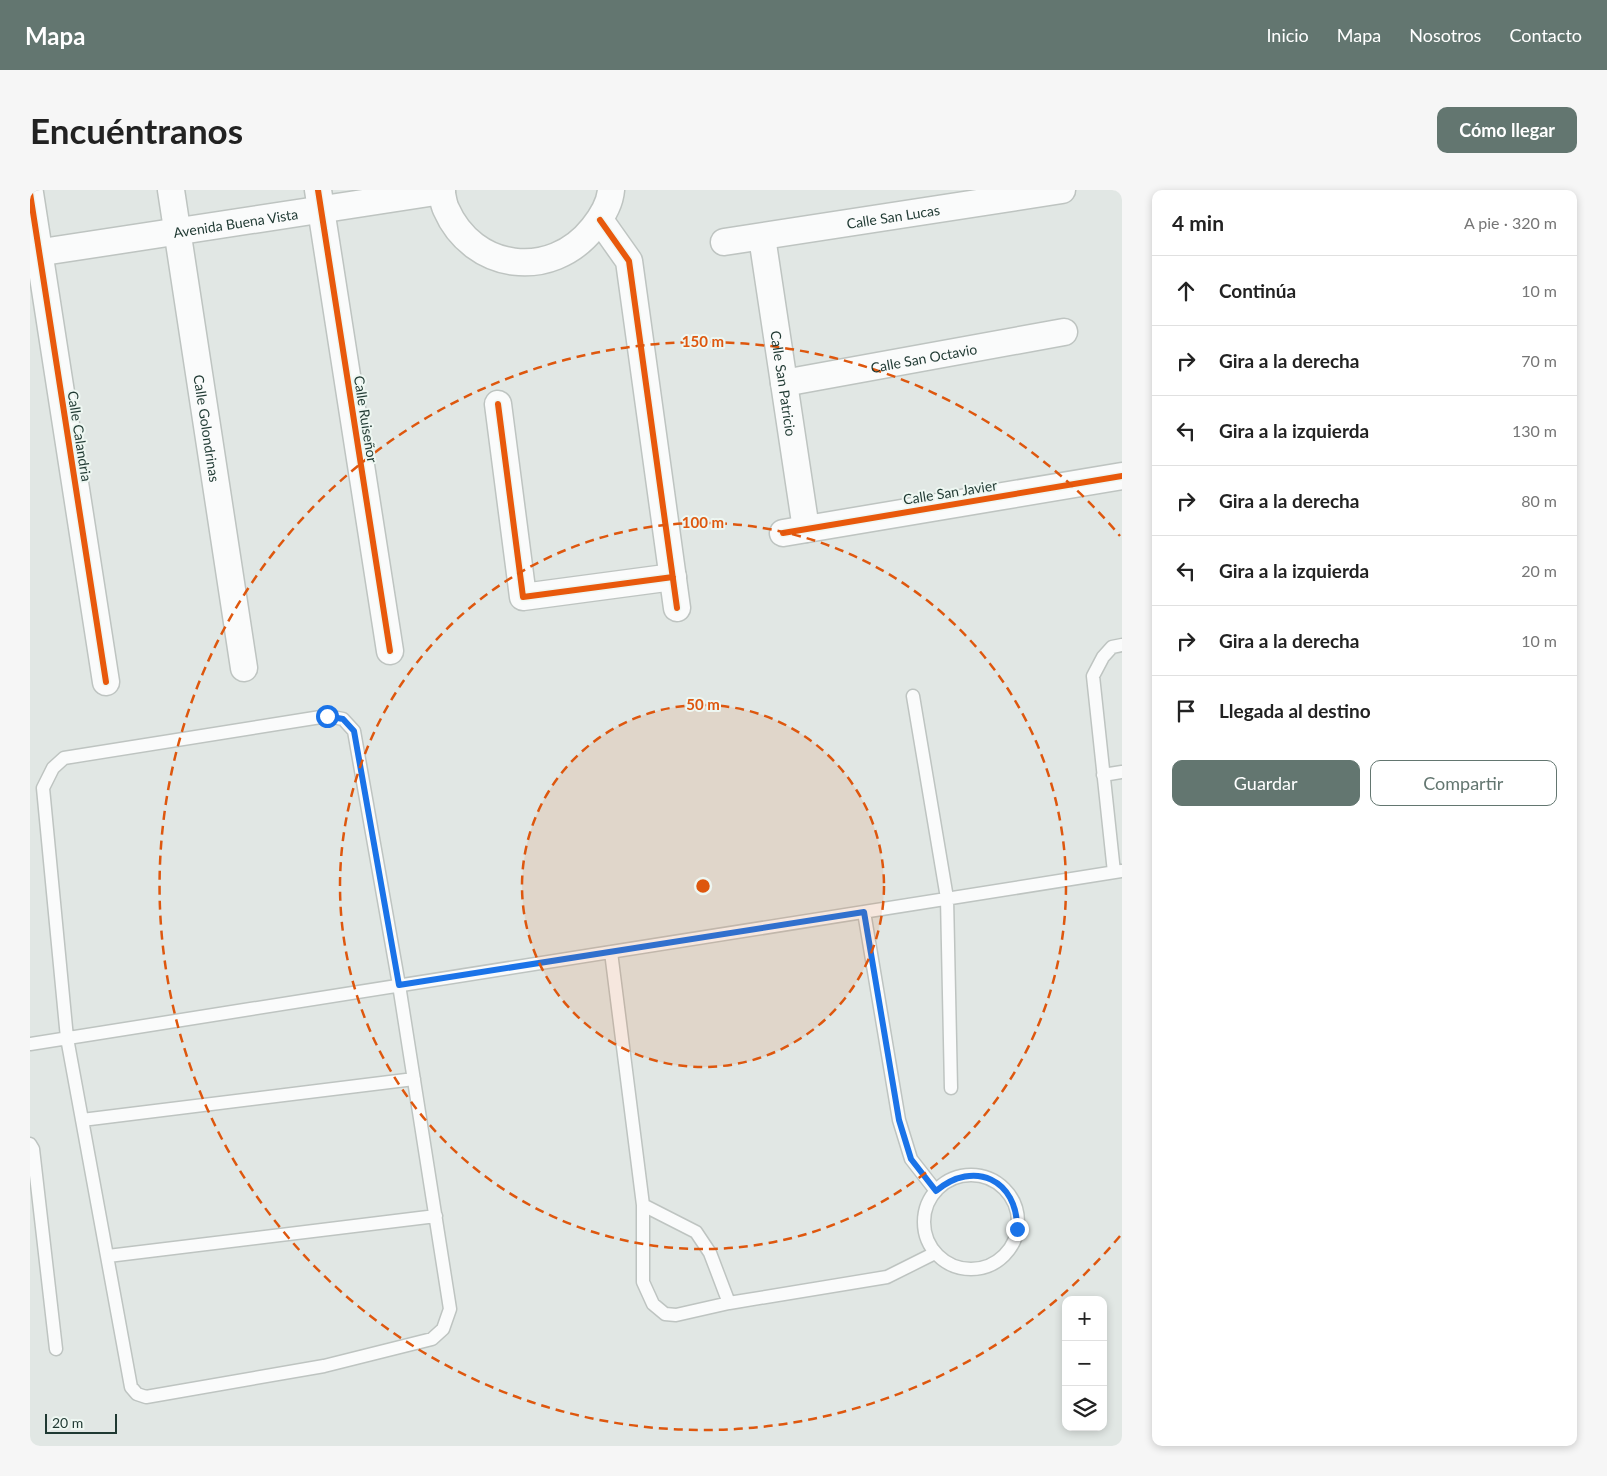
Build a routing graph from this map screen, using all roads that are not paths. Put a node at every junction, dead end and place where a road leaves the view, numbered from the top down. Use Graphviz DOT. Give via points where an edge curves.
graph roads {
  1 [pos="171,190"];
  2 [pos="611,190"];
  3 [pos="1062,190"];
  4 [pos="441,191"];
  5 [pos="30,193"];
  6 [pos="320,200"];
  7 [pos="600,220"];
  8 [pos="178,232"];
  9 [pos="762,237"];
  10 [pos="724,242"];
  11 [pos="35,254"];
  12 [pos="1064,332"];
  13 [pos="784,383"];
  14 [pos="498,404"];
  15 [pos="1122,476"];
  16 [pos="794,531"];
  17 [pos="673,576"];
  18 [pos="677,608"];
  19 [pos="1122,645"];
  20 [pos="390,651"];
  21 [pos="244,668"];
  22 [pos="106,682"];
  23 [pos="913,696"];
  24 [pos="1122,772"];
  25 [pos="1103,775"];
  26 [pos="1118,871"];
  27 [pos="947,898"];
  28 [pos="864,912"];
  29 [pos="611,952"];
  30 [pos="399,985"];
  31 [pos="67,1038"];
  32 [pos="30,1044"];
  33 [pos="414,1079"];
  34 [pos="951,1088"];
  35 [pos="82,1120"];
  36 [pos="30,1144"];
  37 [pos="936,1191"];
  38 [pos="643,1205"];
  39 [pos="436,1216"];
  40 [pos="935,1253"];
  41 [pos="108,1256"];
  42 [pos="729,1303"];
  43 [pos="56,1349"];
  1 -- 8 [label="street, Calle Golondrinas"];
  2 -- 7 [label="street"];
  3 -- 9 [label="street, Calle San Lucas"];
  4 -- 6 [label="street, Avenida Buena Vista"];
  4 -- 7 [label="street" via="445,208 459,232 479,250 505,261 532,263 559,256 583,241"];
  5 -- 11 [label="street, Calle Calandria"];
  6 -- 8 [label="street, Avenida Buena Vista"];
  6 -- 20 [label="street, Calle Ruiseñor"];
  7 -- 17 [label="street" via="629,261"];
  8 -- 11 [label="street, Avenida Buena Vista"];
  8 -- 21 [label="street, Calle Golondrinas"];
  9 -- 10 [label="street, Calle San Lucas"];
  9 -- 13 [label="street, Calle San Patricio"];
  11 -- 22 [label="street, Calle Calandria"];
  12 -- 13 [label="street, Calle San Octavio"];
  13 -- 16 [label="street, Calle San Patricio"];
  14 -- 17 [label="street" via="523,597"];
  15 -- 16 [label="street, Calle San Javier"];
  17 -- 18 [label="street"];
  19 -- 25 [label="lane" via="1112,647 1093,676"];
  23 -- 27 [label="lane"];
  24 -- 25 [label="lane"];
  25 -- 26 [label="lane"];
  26 -- 27 [label="lane"];
  27 -- 28 [label="lane"];
  27 -- 34 [label="lane"];
  28 -- 29 [label="lane"];
  28 -- 37 [label="lane" via="899,1120 911,1159"];
  29 -- 30 [label="lane"];
  29 -- 38 [label="lane"];
  30 -- 31 [label="lane"];
  30 -- 31 [label="lane" via="354,731 343,719 327,716 64,758 53,768 43,788"];
  30 -- 33 [label="lane"];
  31 -- 32 [label="lane"];
  31 -- 35 [label="lane"];
  33 -- 35 [label="lane"];
  33 -- 39 [label="lane"];
  35 -- 41 [label="lane"];
  36 -- 43 [label="lane"];
  37 -- 40 [label="lane" via="925,1215 928,1241"];
  37 -- 40 [label="lane" via="959,1177 985,1177 1007,1192 1018,1216 1013,1242 1006,1253 983,1268 957,1267"];
  38 -- 42 [label="lane" via="696,1232 710,1253"];
  38 -- 42 [label="lane" via="643,1282 653,1304 665,1314 676,1315"];
  39 -- 41 [label="lane"];
  39 -- 41 [label="lane" via="450,1309 443,1329 432,1339 324,1366 146,1397 131,1387"];
  40 -- 42 [label="lane" via="887,1277"];
}
